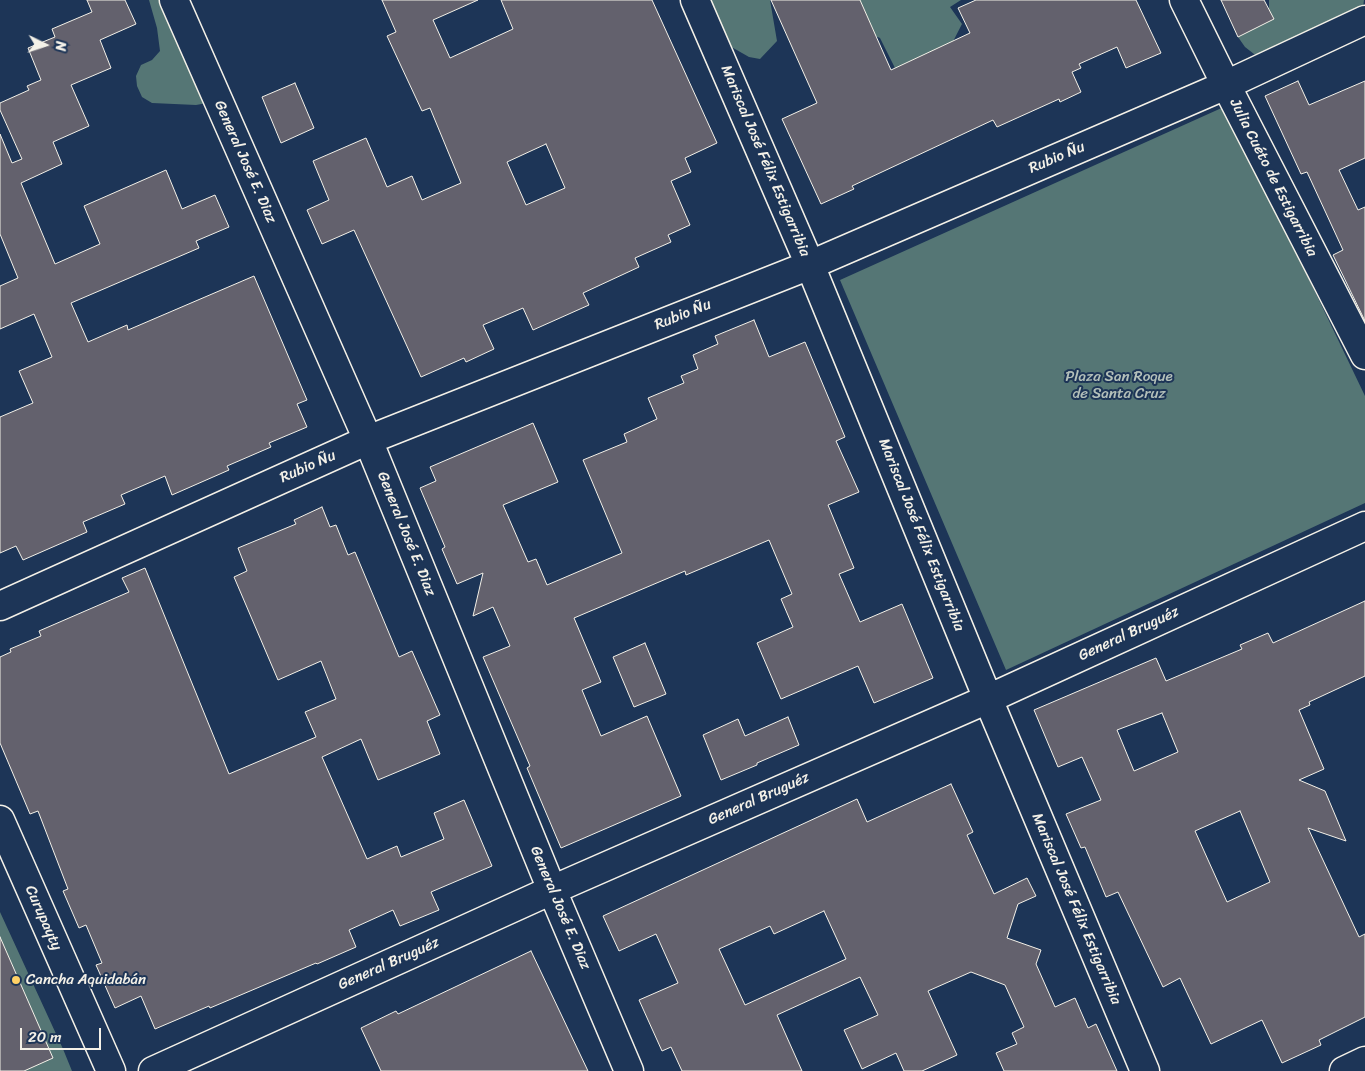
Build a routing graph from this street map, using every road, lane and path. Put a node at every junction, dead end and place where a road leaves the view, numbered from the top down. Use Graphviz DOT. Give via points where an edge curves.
graph roads {
  1 [pos="174,0"];
  2 [pos="695,0"];
  3 [pos="1184,0"];
  4 [pos="1365,20"];
  5 [pos="1226,85"];
  6 [pos="810,265"];
  7 [pos="1365,354"];
  8 [pos="368,440"];
  9 [pos="1365,526"];
  10 [pos="0,606"];
  11 [pos="988,699"];
  12 [pos="0,820"];
  13 [pos="552,890"];
  14 [pos="1365,1061"];
  15 [pos="111,1071"];
  16 [pos="153,1071"];
  17 [pos="629,1071"];
  18 [pos="1145,1071"];
  19 [pos="1344,1071"];
  1 -- 8 [label="street, General José E. Diaz"];
  2 -- 6 [label="street, Mariscal José Félix Estigarribia"];
  3 -- 5 [label="street, Julia Cuéto de Estigarribia"];
  4 -- 5 [label="street, Rubio Ñu"];
  5 -- 6 [label="street, Rubio Ñu"];
  5 -- 7 [label="street, Julia Cuéto de Estigarribia"];
  6 -- 8 [label="street, Rubio Ñu"];
  6 -- 11 [label="street, Mariscal José Félix Estigarribia"];
  8 -- 10 [label="street, Rubio Ñu"];
  8 -- 13 [label="street, General José E. Diaz"];
  9 -- 11 [label="street, General Bruguéz"];
  11 -- 13 [label="street, General Bruguéz"];
  11 -- 18 [label="street, Mariscal José Félix Estigarribia"];
  12 -- 15 [label="street, Curupayty"];
  13 -- 16 [label="street, General Bruguéz"];
  13 -- 17 [label="street, General José E. Diaz"];
  14 -- 19 [label="street"];
}
